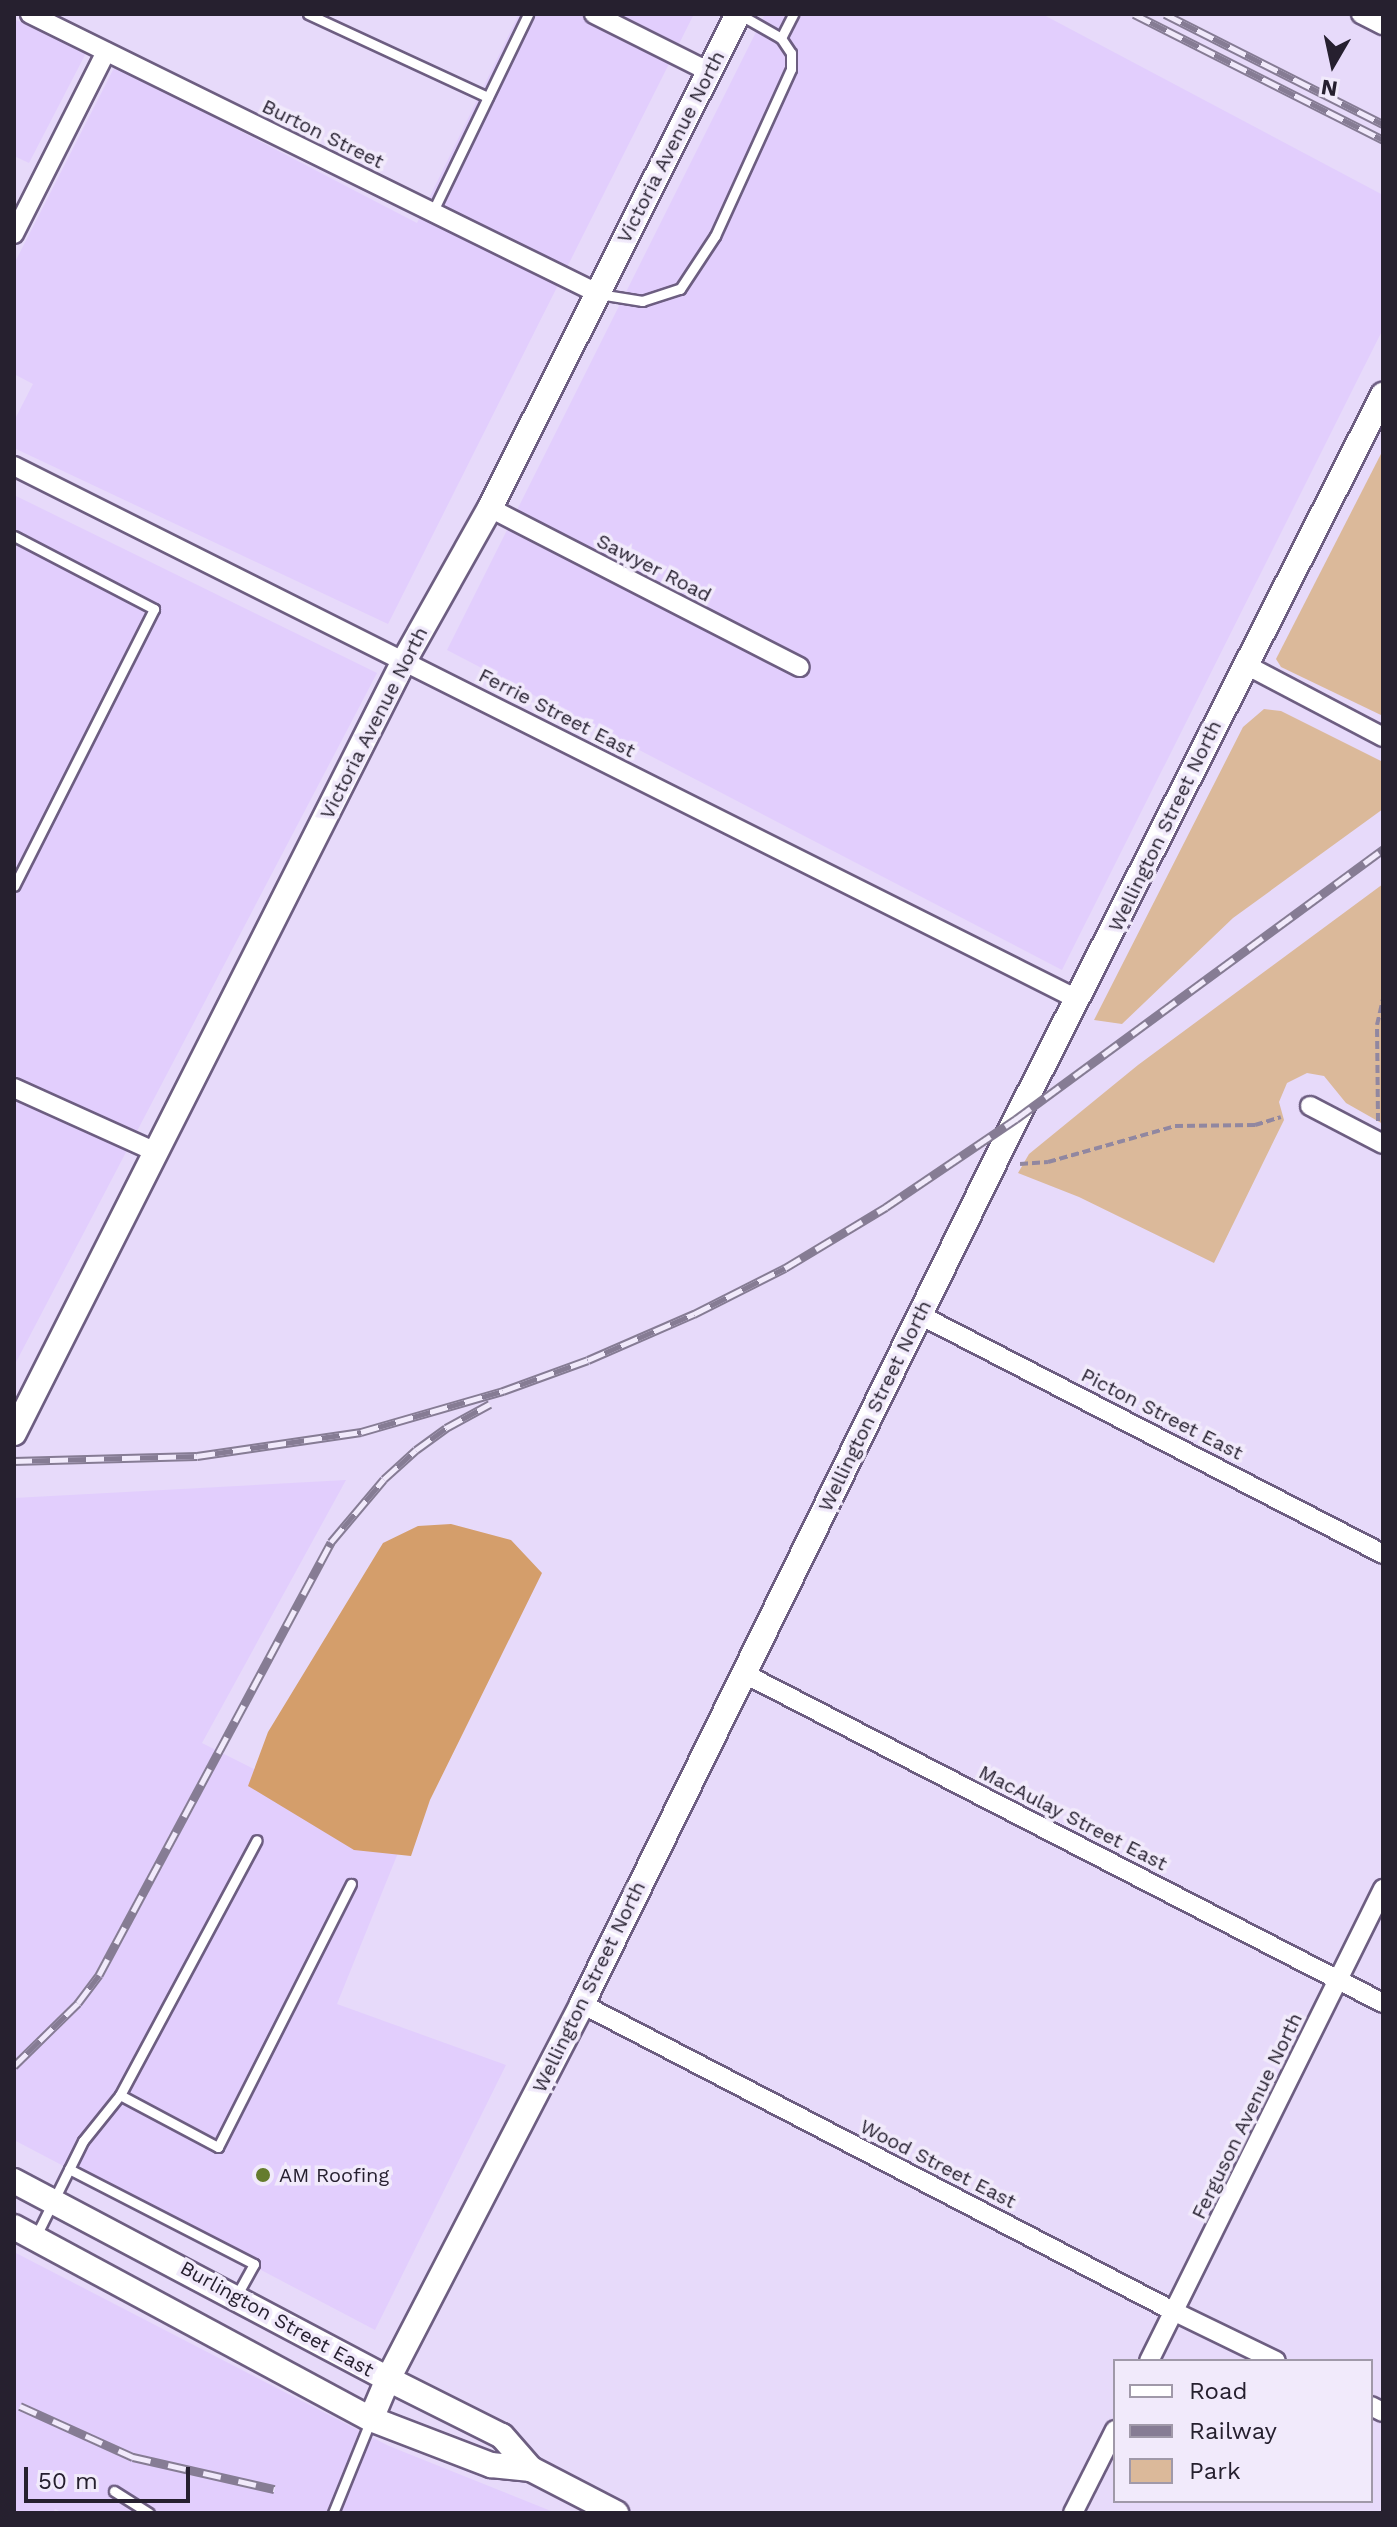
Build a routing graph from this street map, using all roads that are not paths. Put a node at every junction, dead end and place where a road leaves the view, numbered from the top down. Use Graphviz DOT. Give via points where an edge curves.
graph roads {
  1 [pos="30,14"];
  2 [pos="308,14"];
  3 [pos="528,14"];
  4 [pos="594,14"];
  5 [pos="738,14"];
  6 [pos="793,14"];
  7 [pos="1361,14"];
  8 [pos="1383,25"];
  9 [pos="781,38"];
  10 [pos="106,52"];
  11 [pos="710,72"];
  12 [pos="488,97"];
  13 [pos="432,213"];
  14 [pos="14,234"];
  15 [pos="597,293"];
  16 [pos="1383,395"];
  17 [pos="14,466"];
  18 [pos="490,508"];
  19 [pos="14,536"];
  20 [pos="404,661"];
  21 [pos="1246,665"];
  22 [pos="799,667"];
  23 [pos="1383,737"];
  24 [pos="14,886"];
  25 [pos="1079,1000"];
  26 [pos="14,1088"];
  27 [pos="1310,1106"];
  28 [pos="1383,1144"];
  29 [pos="158,1153"];
  30 [pos="920,1315"];
  31 [pos="14,1433"];
  32 [pos="1383,1554"];
  33 [pos="743,1673"];
  34 [pos="257,1840"];
  35 [pos="351,1884"];
  36 [pos="1383,1889"];
  37 [pos="1339,1980"];
  38 [pos="1383,2003"];
  39 [pos="582,2004"];
  40 [pos="120,2095"];
  41 [pos="69,2169"];
  42 [pos="14,2181"];
  43 [pos="52,2201"];
  44 [pos="24,2232"];
  45 [pos="236,2297"];
  46 [pos="1175,2312"];
  47 [pos="1150,2359"];
  48 [pos="1272,2359"];
  49 [pos="388,2379"];
  50 [pos="371,2419"];
  51 [pos="1113,2434"];
  52 [pos="531,2469"];
  53 [pos="114,2491"];
  54 [pos="149,2513"];
  55 [pos="333,2513"];
  56 [pos="616,2513"];
  57 [pos="1073,2513"];
  1 -- 10 [label="street, Burton Street"];
  2 -- 12 [label="lane"];
  3 -- 12 [label="lane"];
  4 -- 11 [label="street"];
  5 -- 9 [label="lane"];
  5 -- 11 [label="main road, Victoria Avenue North"];
  6 -- 9 [label="lane"];
  7 -- 8 [label="street"];
  9 -- 15 [label="lane" via="791,53 791,69 715,236 680,289 642,301"];
  10 -- 13 [label="street, Burton Street"];
  10 -- 14 [label="street"];
  11 -- 15 [label="main road, Victoria Avenue North"];
  12 -- 13 [label="lane"];
  13 -- 15 [label="street, Burton Street"];
  15 -- 18 [label="main road, Victoria Avenue North"];
  16 -- 21 [label="main road, Wellington Street North"];
  17 -- 20 [label="street, Ferrie Street East"];
  18 -- 20 [label="main road, Victoria Avenue North"];
  18 -- 22 [label="street, Sawyer Road"];
  19 -- 24 [label="lane" via="154,609"];
  20 -- 25 [label="street, Ferrie Street East"];
  20 -- 29 [label="main road, Victoria Avenue North"];
  21 -- 23 [label="street"];
  21 -- 25 [label="main road, Wellington Street North"];
  25 -- 30 [label="main road, Wellington Street North"];
  26 -- 29 [label="street"];
  27 -- 28 [label="street"];
  29 -- 31 [label="main road, Victoria Avenue North"];
  30 -- 32 [label="street, Picton Street East"];
  30 -- 33 [label="main road, Wellington Street North"];
  33 -- 37 [label="street, MacAulay Street East"];
  33 -- 39 [label="main road, Wellington Street North"];
  34 -- 40 [label="lane"];
  35 -- 40 [label="lane" via="218,2147"];
  36 -- 37 [label="street, Ferguson Avenue North"];
  37 -- 38 [label="street, MacAulay Street East"];
  37 -- 46 [label="street, Ferguson Avenue North"];
  39 -- 46 [label="street, Wood Street East"];
  39 -- 49 [label="main road, Wellington Street North"];
  40 -- 41 [label="lane" via="83,2141"];
  41 -- 43 [label="lane"];
  41 -- 45 [label="lane" via="254,2264"];
  42 -- 43 [label="main road, Burlington Street East"];
  43 -- 44 [label="lane"];
  43 -- 45 [label="main road, Burlington Street East"];
  44 -- 50 [label="main road, Burlington Street East"];
  45 -- 49 [label="main road, Burlington Street East"];
  46 -- 47 [label="street, Ferguson Avenue North"];
  46 -- 48 [label="street, Wood Street East"];
  49 -- 50 [label="main road, Wellington Street North"];
  49 -- 52 [label="main road, Burlington Street East" via="502,2436"];
  50 -- 52 [label="main road, Burlington Street East" via="491,2465"];
  50 -- 55 [label="lane"];
  51 -- 57 [label="street"];
  52 -- 56 [label="main road, Burlington Street East"];
  53 -- 54 [label="lane"];
}
